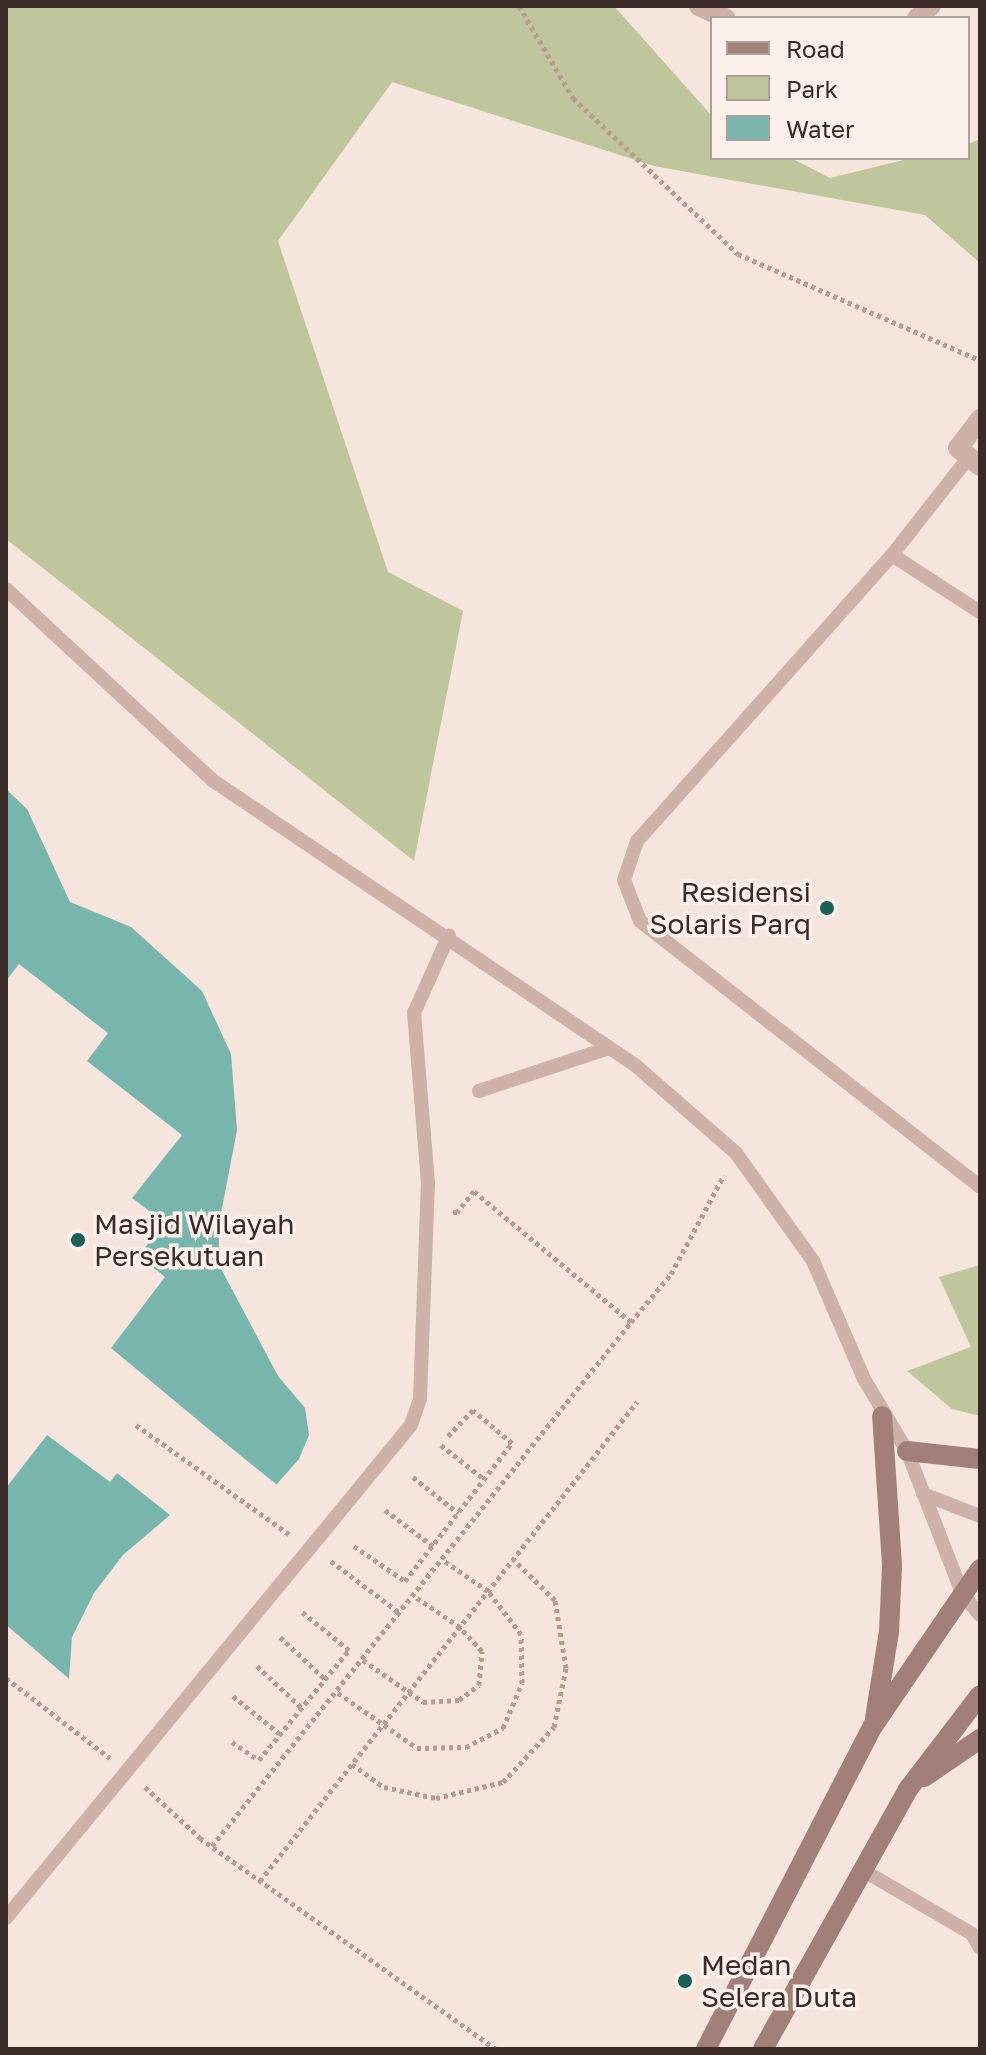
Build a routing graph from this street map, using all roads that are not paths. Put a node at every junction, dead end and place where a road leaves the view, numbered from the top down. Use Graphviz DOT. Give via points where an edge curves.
graph roads {
  1 [pos="699,6"];
  2 [pos="721,16"];
  3 [pos="980,419"];
  4 [pos="975,462"];
  5 [pos="892,555"];
  6 [pos="6,589"];
  7 [pos="980,612"];
  8 [pos="449,935"];
  9 [pos="609,1048"];
  10 [pos="479,1091"];
  11 [pos="980,1187"];
  12 [pos="882,1416"];
  13 [pos="907,1451"];
  14 [pos="980,1459"];
  15 [pos="923,1494"];
  16 [pos="980,1516"];
  17 [pos="980,1569"];
  18 [pos="962,1593"];
  19 [pos="980,1615"];
  20 [pos="980,1695"];
  21 [pos="873,1726"];
  22 [pos="980,1739"];
  23 [pos="909,1788"];
  24 [pos="866,1872"];
  25 [pos="6,1918"];
  26 [pos="980,1948"];
  27 [pos="706,2049"];
  28 [pos="763,2049"];
  1 -- 2 [label="street"];
  3 -- 4 [label="street" via="958,448"];
  4 -- 5 [label="lane"];
  5 -- 7 [label="lane"];
  5 -- 11 [label="lane" via="637,841 624,880 640,921"];
  6 -- 8 [label="lane" via="212,780"];
  8 -- 9 [label="lane"];
  8 -- 25 [label="lane" via="414,1013 428,1183 420,1399 411,1425"];
  9 -- 10 [label="lane"];
  9 -- 12 [label="lane" via="736,1153 813,1261"];
  12 -- 13 [label="lane"];
  12 -- 21 [label="street" via="892,1565 889,1632"];
  13 -- 14 [label="street"];
  13 -- 15 [label="lane"];
  15 -- 16 [label="lane"];
  15 -- 18 [label="lane"];
  17 -- 18 [label="street"];
  18 -- 19 [label="lane"];
  18 -- 21 [label="street"];
  20 -- 23 [label="street"];
  21 -- 27 [label="street"];
  22 -- 23 [label="street"];
  23 -- 24 [label="street"];
  24 -- 26 [label="lane" via="972,1934"];
  24 -- 28 [label="street"];
}
